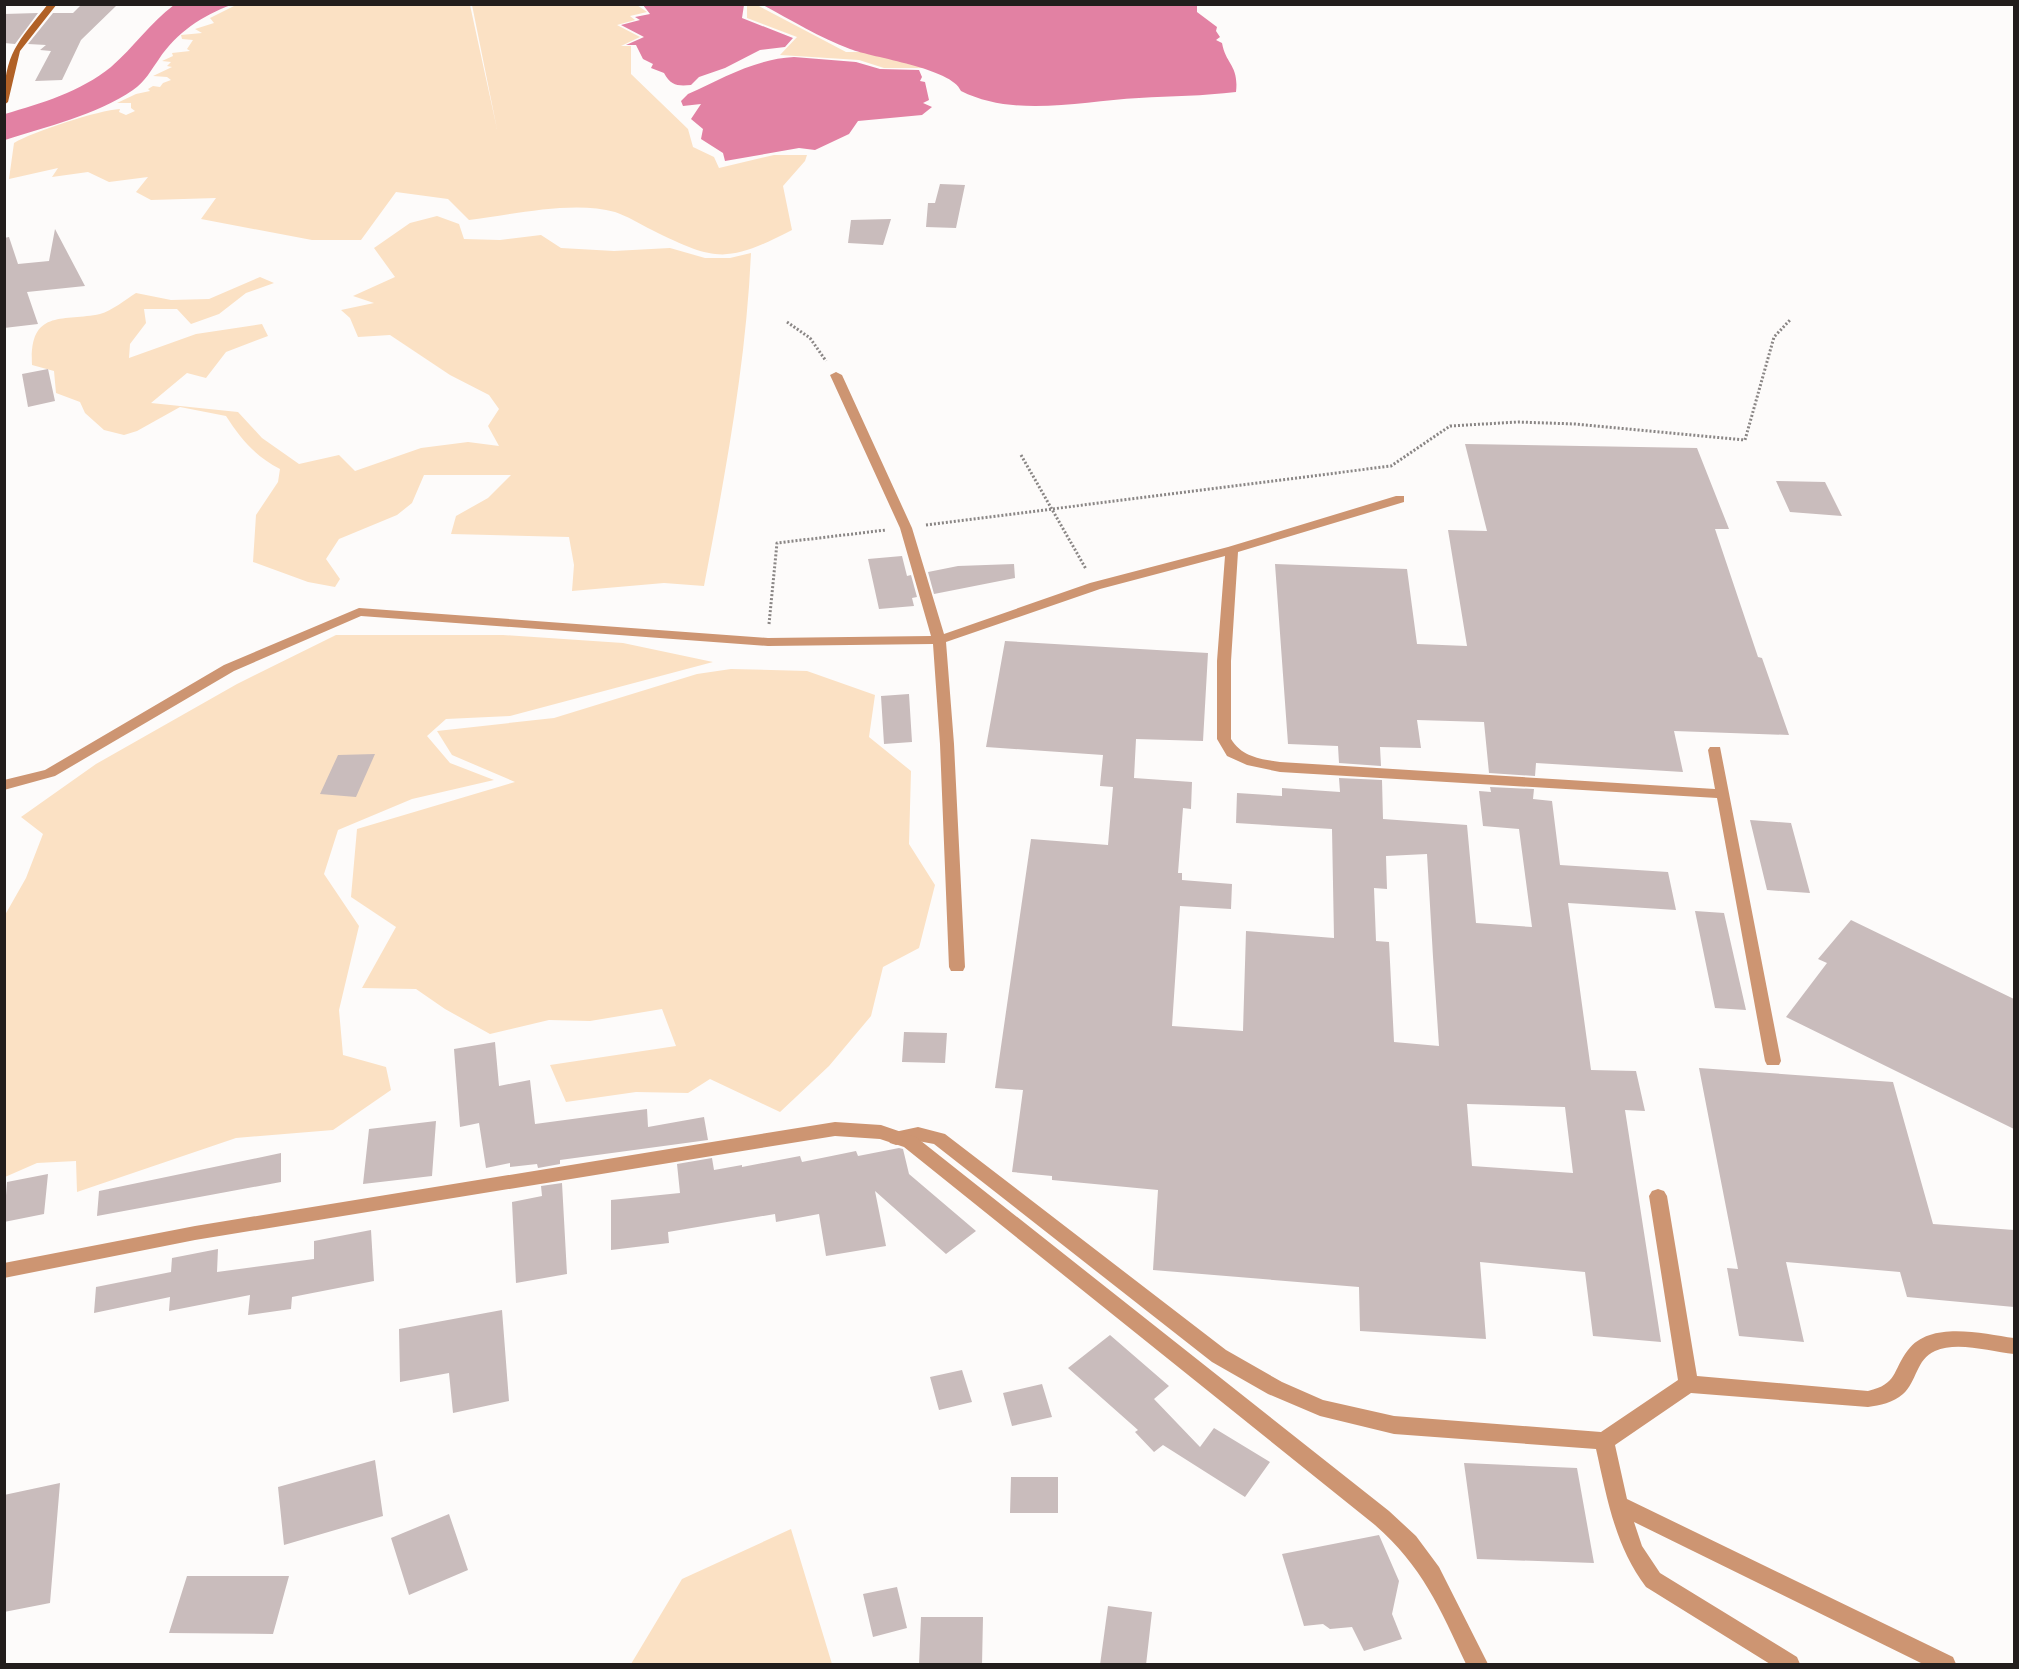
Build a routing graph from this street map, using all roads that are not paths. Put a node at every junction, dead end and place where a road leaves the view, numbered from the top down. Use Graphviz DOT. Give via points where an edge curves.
graph roads {
  1 [pos="53,4"];
  2 [pos="4,102"];
  3 [pos="836,375"];
  4 [pos="1400,499"];
  5 [pos="1232,550"];
  6 [pos="939,639"];
  7 [pos="1715,750"];
  8 [pos="4,785"];
  9 [pos="1722,794"];
  10 [pos="957,967"];
  11 [pos="1773,1062"];
  12 [pos="896,1137"];
  13 [pos="1658,1196"];
  14 [pos="4,1271"];
  15 [pos="2014,1346"];
  16 [pos="1688,1384"];
  17 [pos="1604,1441"];
  18 [pos="1621,1506"];
  19 [pos="1477,1665"];
  20 [pos="1789,1665"];
  21 [pos="1945,1665"];
  1 -- 2 [label="street" via="16,51"];
  3 -- 6 [label="street" via="906,528"];
  4 -- 5 [label="street"];
  5 -- 6 [label="street" via="1095,586"];
  5 -- 9 [label="street" via="1224,661 1224,739 1233,753 1252,762 1280,767"];
  6 -- 8 [label="street" via="768,642 359,612 229,668 50,772"];
  6 -- 10 [label="street"];
  7 -- 9 [label="street"];
  9 -- 11 [label="street"];
  12 -- 14 [label="street" via="861,1129 836,1129 195,1233"];
  12 -- 17 [label="street" via="918,1134 939,1139 1219,1356 1320,1408 1394,1425"];
  12 -- 19 [label="street" via="910,1142 1382,1518 1411,1545 1428,1569"];
  13 -- 16 [label="street"];
  15 -- 16 [label="street" via="1949,1341 1930,1344 1915,1354 1898,1389 1868,1400"];
  16 -- 17 [label="street"];
  17 -- 18 [label="street"];
  18 -- 20 [label="street" via="1632,1549 1641,1568 1653,1580"];
  18 -- 21 [label="street"];
}
